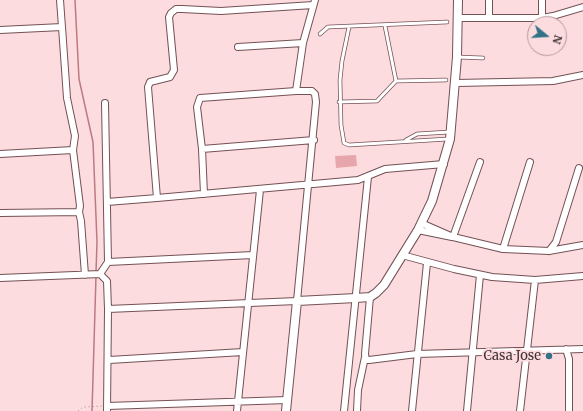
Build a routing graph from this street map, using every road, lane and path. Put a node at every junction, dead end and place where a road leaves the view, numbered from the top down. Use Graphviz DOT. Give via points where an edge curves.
graph roads {
  1 [pos="60,0"];
  2 [pos="458,0"];
  3 [pos="489,0"];
  4 [pos="542,0"];
  5 [pos="314,2"];
  6 [pos="583,7"];
  7 [pos="542,16"];
  8 [pos="553,16"];
  9 [pos="458,18"];
  10 [pos="489,18"];
  11 [pos="527,18"];
  12 [pos="447,22"];
  13 [pos="385,26"];
  14 [pos="62,27"];
  15 [pos="349,27"];
  16 [pos="0,30"];
  17 [pos="320,34"];
  18 [pos="304,43"];
  19 [pos="238,47"];
  20 [pos="457,57"];
  21 [pos="483,58"];
  22 [pos="583,75"];
  23 [pos="446,80"];
  24 [pos="396,81"];
  25 [pos="456,83"];
  26 [pos="296,91"];
  27 [pos="339,102"];
  28 [pos="105,103"];
  29 [pos="451,136"];
  30 [pos="314,140"];
  31 [pos="404,141"];
  32 [pos="202,148"];
  33 [pos="73,150"];
  34 [pos="0,154"];
  35 [pos="480,162"];
  36 [pos="530,162"];
  37 [pos="444,164"];
  38 [pos="579,168"];
  39 [pos="368,176"];
  40 [pos="310,184"];
  41 [pos="260,190"];
  42 [pos="204,194"];
  43 [pos="157,198"];
  44 [pos="107,202"];
  45 [pos="78,212"];
  46 [pos="0,213"];
  47 [pos="420,227"];
  48 [pos="453,237"];
  49 [pos="583,245"];
  50 [pos="503,249"];
  51 [pos="549,251"];
  52 [pos="254,255"];
  53 [pos="402,255"];
  54 [pos="108,262"];
  55 [pos="427,263"];
  56 [pos="99,274"];
  57 [pos="87,275"];
  58 [pos="480,275"];
  59 [pos="583,276"];
  60 [pos="0,278"];
  61 [pos="535,280"];
  62 [pos="370,297"];
  63 [pos="356,298"];
  64 [pos="297,301"];
  65 [pos="249,302"];
  66 [pos="108,309"];
  67 [pos="566,349"];
  68 [pos="526,350"];
  69 [pos="583,350"];
  70 [pos="473,351"];
  71 [pos="243,352"];
  72 [pos="418,354"];
  73 [pos="365,357"];
  74 [pos="109,360"];
  75 [pos="287,400"];
  76 [pos="238,401"];
  77 [pos="107,409"];
  78 [pos="78,411"];
  79 [pos="237,411"];
  80 [pos="286,411"];
  81 [pos="344,411"];
  82 [pos="357,411"];
  83 [pos="412,411"];
  84 [pos="467,411"];
  85 [pos="520,411"];
  86 [pos="569,411"];
  1 -- 14 [label="street"];
  2 -- 9 [label="street"];
  3 -- 10 [label="street"];
  4 -- 7 [label="street"];
  5 -- 18 [label="street"];
  5 -- 43 [label="street" via="221,11 176,9 171,13 169,17 174,70 170,77 150,82 148,87"];
  6 -- 8 [label="street"];
  9 -- 10 [label="street"];
  9 -- 20 [label="street"];
  10 -- 11 [label="street"];
  12 -- 13 [label="lane"];
  13 -- 15 [label="lane"];
  13 -- 24 [label="lane"];
  14 -- 16 [label="street"];
  14 -- 33 [label="street" via="67,98 74,130"];
  15 -- 17 [label="lane" via="328,27"];
  15 -- 27 [label="lane" via="342,61"];
  18 -- 19 [label="street"];
  18 -- 26 [label="street"];
  20 -- 21 [label="lane"];
  20 -- 25 [label="street"];
  22 -- 25 [label="street" via="554,81"];
  23 -- 24 [label="lane"];
  24 -- 27 [label="lane" via="377,101"];
  25 -- 29 [label="street"];
  26 -- 30 [label="street" via="308,90 315,94"];
  26 -- 32 [label="street" via="200,98 197,107"];
  27 -- 31 [label="lane" via="343,141 346,144"];
  28 -- 44 [label="street"];
  29 -- 31 [label="lane"];
  29 -- 31 [label="lane" via="417,134"];
  29 -- 37 [label="street"];
  30 -- 32 [label="street"];
  30 -- 40 [label="street"];
  32 -- 42 [label="street"];
  33 -- 34 [label="street"];
  33 -- 45 [label="street" via="80,206"];
  35 -- 48 [label="street"];
  36 -- 50 [label="street"];
  37 -- 39 [label="street" via="385,169"];
  37 -- 47 [label="street"];
  38 -- 51 [label="street" via="556,242"];
  39 -- 40 [label="street" via="358,180"];
  39 -- 63 [label="street"];
  40 -- 41 [label="street"];
  40 -- 64 [label="street"];
  41 -- 42 [label="street"];
  41 -- 52 [label="street"];
  42 -- 43 [label="street"];
  43 -- 44 [label="street"];
  44 -- 54 [label="street"];
  45 -- 46 [label="street"];
  45 -- 57 [label="street"];
  47 -- 48 [label="street"];
  47 -- 53 [label="street"];
  48 -- 50 [label="street"];
  49 -- 51 [label="street"];
  50 -- 51 [label="street"];
  52 -- 54 [label="street"];
  52 -- 65 [label="street"];
  53 -- 55 [label="street"];
  53 -- 62 [label="street" via="384,285"];
  54 -- 56 [label="street"];
  55 -- 58 [label="street"];
  55 -- 72 [label="street"];
  56 -- 57 [label="street"];
  56 -- 66 [label="street" via="107,281"];
  57 -- 60 [label="street"];
  58 -- 61 [label="street"];
  58 -- 70 [label="street"];
  59 -- 61 [label="street"];
  61 -- 68 [label="street"];
  62 -- 63 [label="street"];
  62 -- 73 [label="street"];
  63 -- 64 [label="street"];
  63 -- 81 [label="street"];
  64 -- 65 [label="street"];
  64 -- 75 [label="street"];
  65 -- 66 [label="street"];
  65 -- 71 [label="street"];
  66 -- 74 [label="street"];
  67 -- 68 [label="street"];
  67 -- 69 [label="street"];
  67 -- 86 [label="street" via="569,359"];
  68 -- 70 [label="street"];
  68 -- 85 [label="street"];
  70 -- 72 [label="street"];
  70 -- 84 [label="street"];
  71 -- 74 [label="street"];
  71 -- 76 [label="street"];
  72 -- 73 [label="street" via="370,360"];
  72 -- 83 [label="street"];
  73 -- 82 [label="street" via="358,390"];
  74 -- 77 [label="street"];
  75 -- 76 [label="street"];
  75 -- 80 [label="street"];
  76 -- 77 [label="street"];
  76 -- 79 [label="street"];
  77 -- 78 [label="path" via="83,406"];
}
